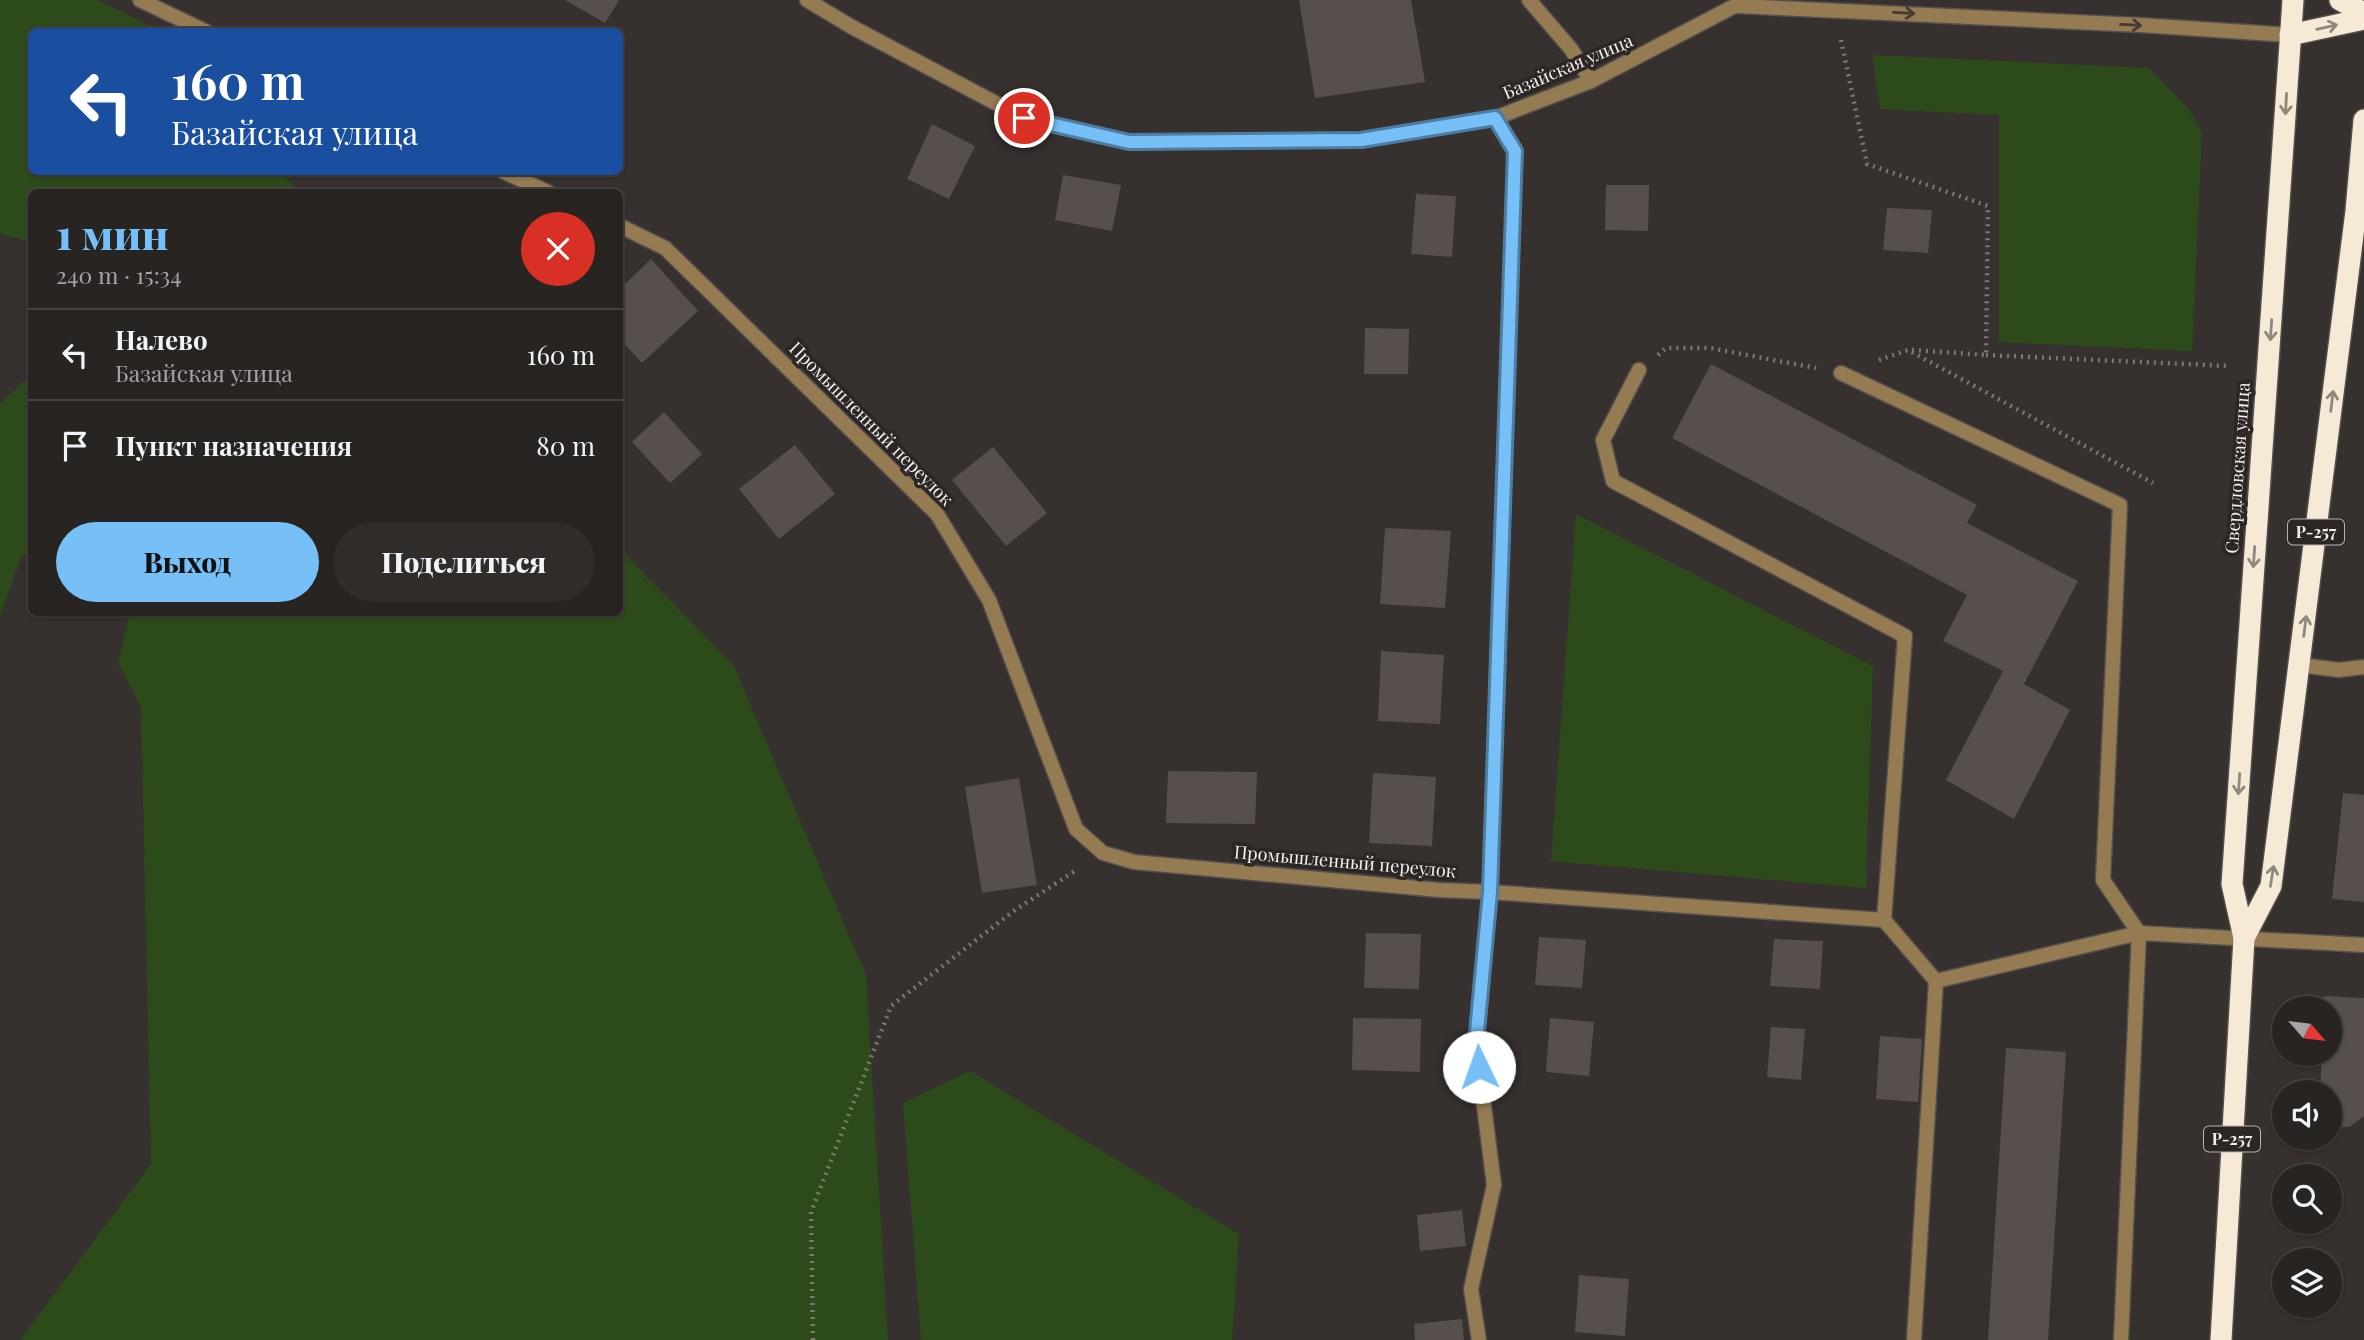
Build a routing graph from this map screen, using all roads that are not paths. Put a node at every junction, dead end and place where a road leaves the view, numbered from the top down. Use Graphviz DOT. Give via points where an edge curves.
graph roads {
  1 [pos="140,0"];
  2 [pos="807,0"];
  3 [pos="1529,0"];
  4 [pos="2293,0"];
  5 [pos="2340,0"];
  6 [pos="1739,2"];
  7 [pos="2364,13"];
  8 [pos="2364,19"];
  9 [pos="199,28"];
  10 [pos="2290,35"];
  11 [pos="1591,81"];
  12 [pos="1495,118"];
  13 [pos="2364,120"];
  14 [pos="511,175"];
  15 [pos="541,189"];
  16 [pos="623,227"];
  17 [pos="1639,370"];
  18 [pos="1841,373"];
  19 [pos="2300,665"];
  20 [pos="2364,667"];
  21 [pos="1490,892"];
  22 [pos="1884,920"];
  23 [pos="2139,933"];
  24 [pos="2244,938"];
  25 [pos="2364,945"];
  26 [pos="1936,981"];
  27 [pos="1479,1340"];
  28 [pos="1914,1340"];
  29 [pos="2121,1340"];
  30 [pos="2221,1340"];
  1 -- 9 [label="street"];
  2 -- 12 [label="street, Базайская улица" via="1024,118 1129,142 1361,140"];
  3 -- 11 [label="street" via="1571,48"];
  4 -- 10 [label="highway, Свердловская улица"];
  5 -- 7 [label="highway"];
  6 -- 10 [label="street, one-way"];
  6 -- 11 [label="street, Базайская улица"];
  10 -- 8 [label="highway, one-way"];
  10 -- 24 [label="highway, Свердловская улица, one-way" via="2232,884"];
  11 -- 12 [label="street, Базайская улица"];
  12 -- 21 [label="street" via="1515,151"];
  19 -- 13 [label="highway, Свердловская улица / Р-257, one-way"];
  14 -- 15 [label="street"];
  16 -- 21 [label="street, Промышленный переулок" via="665,248 937,514 989,600 1076,829 1103,853 1134,862"];
  17 -- 22 [label="street" via="1603,440 1613,481 1905,636"];
  18 -- 23 [label="street" via="2120,505 2103,880"];
  19 -- 20 [label="street" via="2339,670"];
  24 -- 19 [label="highway, Свердловская улица / Р-257, one-way" via="2271,886"];
  21 -- 22 [label="street, Промышленный переулок"];
  21 -- 27 [label="street" via="1476,1043 1494,1185 1471,1289"];
  22 -- 26 [label="street"];
  23 -- 24 [label="street"];
  23 -- 26 [label="street"];
  23 -- 29 [label="street"];
  24 -- 25 [label="street"];
  24 -- 30 [label="highway, Свердловская улица / Р-257"];
  26 -- 28 [label="street"];
}
